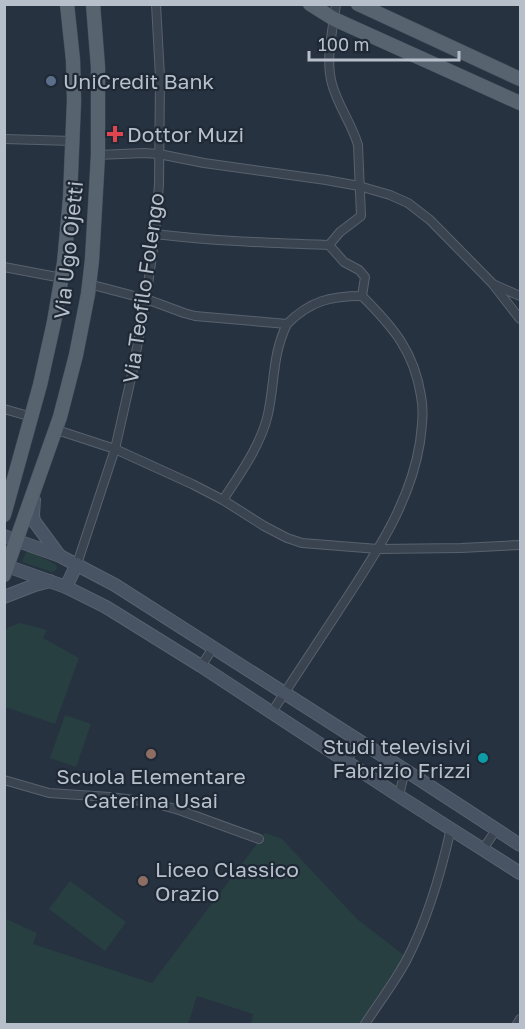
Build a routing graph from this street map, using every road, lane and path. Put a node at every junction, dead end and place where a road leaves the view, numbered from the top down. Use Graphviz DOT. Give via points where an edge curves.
graph roads {
  1 [pos="67,4"];
  2 [pos="93,4"];
  3 [pos="156,4"];
  4 [pos="310,4"];
  5 [pos="336,4"];
  6 [pos="358,4"];
  7 [pos="334,19"];
  8 [pos="520,79"];
  9 [pos="520,103"];
  10 [pos="4,139"];
  11 [pos="73,141"];
  12 [pos="159,154"];
  13 [pos="98,155"];
  14 [pos="359,186"];
  15 [pos="155,234"];
  16 [pos="329,245"];
  17 [pos="4,267"];
  18 [pos="62,279"];
  19 [pos="492,283"];
  20 [pos="89,284"];
  21 [pos="362,296"];
  22 [pos="520,296"];
  23 [pos="146,300"];
  24 [pos="520,319"];
  25 [pos="287,324"];
  26 [pos="4,409"];
  27 [pos="32,417"];
  28 [pos="57,430"];
  29 [pos="115,449"];
  30 [pos="35,493"];
  31 [pos="7,500"];
  32 [pos="223,500"];
  33 [pos="27,513"];
  34 [pos="11,538"];
  35 [pos="520,545"];
  36 [pos="378,549"];
  37 [pos="60,556"];
  38 [pos="77,564"];
  39 [pos="6,568"];
  40 [pos="50,581"];
  41 [pos="66,587"];
  42 [pos="4,597"];
  43 [pos="213,648"];
  44 [pos="201,666"];
  45 [pos="285,693"];
  46 [pos="272,712"];
  47 [pos="359,740"];
  48 [pos="346,762"];
  49 [pos="405,770"];
  50 [pos="4,780"];
  51 [pos="399,796"];
  52 [pos="451,828"];
  53 [pos="496,830"];
  54 [pos="259,839"];
  55 [pos="520,846"];
  56 [pos="483,849"];
  57 [pos="520,873"];
  58 [pos="520,1019"];
  59 [pos="365,1024"];
  60 [pos="517,1024"];
  1 -- 11 [label="main road, Via Ugo Ojetti"];
  2 -- 13 [label="main road, Via Ugo Ojetti"];
  3 -- 12 [label="street, Via Teofilo Folengo"];
  4 -- 7 [label="main road"];
  5 -- 7 [label="street"];
  6 -- 8 [label="main road"];
  7 -- 9 [label="main road"];
  7 -- 14 [label="street" via="331,79 358,145"];
  10 -- 11 [label="street"];
  11 -- 18 [label="main road, Via Ugo Ojetti"];
  12 -- 13 [label="street"];
  12 -- 14 [label="street"];
  12 -- 15 [label="street, Via Teofilo Folengo"];
  13 -- 20 [label="main road, Via Ugo Ojetti"];
  14 -- 16 [label="street" via="361,216"];
  14 -- 19 [label="street" via="390,195 419,211"];
  15 -- 16 [label="street"];
  15 -- 23 [label="street, Via Teofilo Folengo"];
  16 -- 21 [label="street" via="365,277"];
  17 -- 18 [label="street"];
  18 -- 27 [label="main road, Via Ugo Ojetti"];
  19 -- 22 [label="street"];
  19 -- 24 [label="street"];
  20 -- 23 [label="street"];
  20 -- 28 [label="main road, Via Ugo Ojetti"];
  21 -- 25 [label="street" via="322,301"];
  21 -- 36 [label="street" via="400,339 422,399 419,448 407,491"];
  23 -- 25 [label="street" via="195,316"];
  23 -- 29 [label="street, Via Teofilo Folengo"];
  25 -- 32 [label="street" via="276,355 265,424"];
  26 -- 27 [label="street"];
  27 -- 31 [label="main road, Via Ugo Ojetti"];
  28 -- 29 [label="street"];
  28 -- 30 [label="main road, Via Ugo Ojetti"];
  29 -- 32 [label="street"];
  29 -- 38 [label="street, Via Teofilo Folengo"];
  30 -- 33 [label="main road, Via Ugo Ojetti"];
  30 -- 37 [label="street" via="34,521"];
  31 -- 33 [label="street"];
  32 -- 36 [label="street" via="278,534 302,543"];
  33 -- 34 [label="main road, Via Ugo Ojetti"];
  34 -- 37 [label="street"];
  34 -- 39 [label="main road, Via Ugo Ojetti"];
  35 -- 36 [label="street"];
  36 -- 45 [label="street"];
  37 -- 38 [label="street"];
  38 -- 41 [label="street"];
  38 -- 43 [label="street"];
  39 -- 40 [label="street"];
  40 -- 41 [label="street"];
  40 -- 42 [label="street"];
  41 -- 44 [label="street"];
  43 -- 44 [label="street"];
  43 -- 45 [label="street"];
  44 -- 46 [label="street"];
  45 -- 46 [label="street"];
  45 -- 47 [label="street"];
  46 -- 48 [label="street"];
  47 -- 48 [label="street"];
  47 -- 49 [label="street"];
  48 -- 51 [label="street"];
  49 -- 51 [label="street"];
  49 -- 53 [label="street"];
  50 -- 54 [label="street" via="49,793 150,802"];
  51 -- 52 [label="street"];
  52 -- 56 [label="street"];
  52 -- 59 [label="street" via="415,941"];
  53 -- 55 [label="street"];
  53 -- 56 [label="street"];
  56 -- 57 [label="street"];
  58 -- 60 [label="street"];
}
